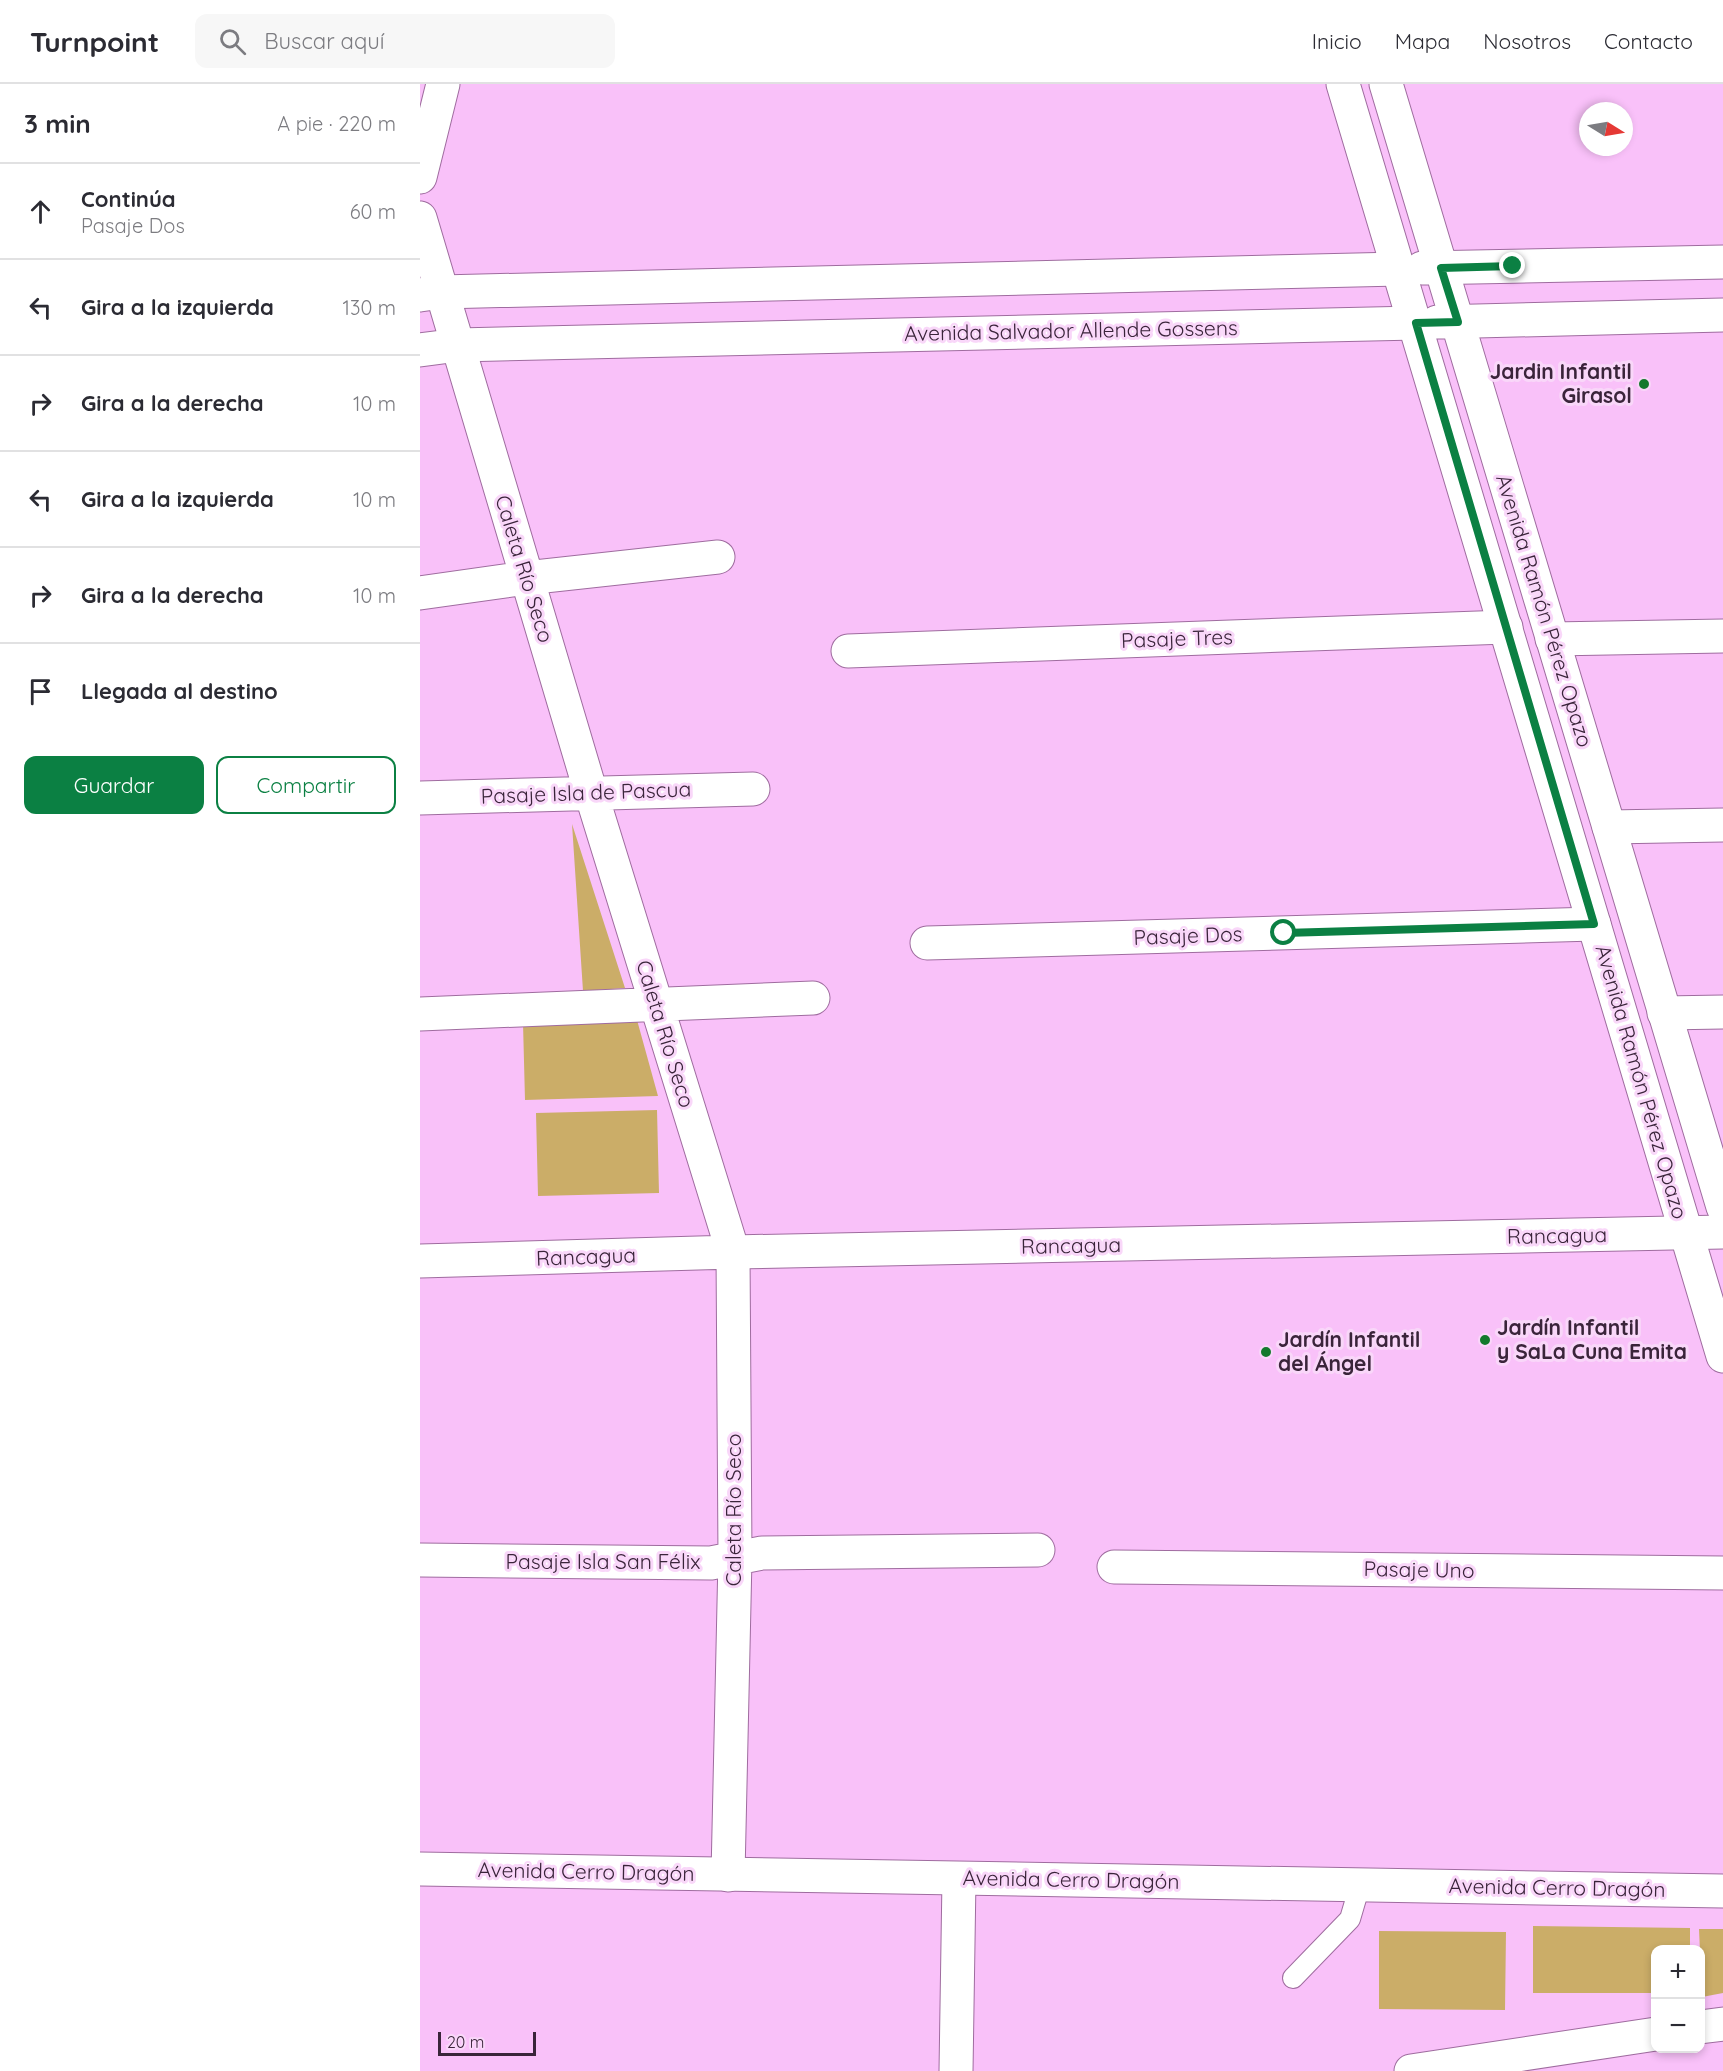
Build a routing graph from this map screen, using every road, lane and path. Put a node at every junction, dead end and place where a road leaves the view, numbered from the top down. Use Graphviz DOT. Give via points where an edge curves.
graph roads {
  1 [pos="443,84"];
  2 [pos="1343,84"];
  3 [pos="1386,84"];
  4 [pos="420,177"];
  5 [pos="420,218"];
  6 [pos="1723,262"];
  7 [pos="1441,268"];
  8 [pos="1399,269"];
  9 [pos="430,293"];
  10 [pos="1723,315"];
  11 [pos="1458,322"];
  12 [pos="1416,323"];
  13 [pos="458,345"];
  14 [pos="420,350"];
  15 [pos="718,557"];
  16 [pos="526,578"];
  17 [pos="420,593"];
  18 [pos="1506,627"];
  19 [pos="1723,636"];
  20 [pos="1552,639"];
  21 [pos="848,651"];
  22 [pos="753,789"];
  23 [pos="591,793"];
  24 [pos="420,798"];
  25 [pos="1723,825"];
  26 [pos="1609,827"];
  27 [pos="1594,924"];
  28 [pos="927,943"];
  29 [pos="813,998"];
  30 [pos="656,1004"];
  31 [pos="1723,1012"];
  32 [pos="1664,1013"];
  33 [pos="420,1014"];
  34 [pos="1723,1208"];
  35 [pos="1723,1232"];
  36 [pos="1686,1233"];
  37 [pos="733,1252"];
  38 [pos="420,1261"];
  39 [pos="1723,1356"];
  40 [pos="1038,1550"];
  41 [pos="735,1558"];
  42 [pos="420,1560"];
  43 [pos="1114,1567"];
  44 [pos="1723,1573"];
  45 [pos="420,1869"];
  46 [pos="728,1875"];
  47 [pos="959,1878"];
  48 [pos="1360,1885"];
  49 [pos="1723,1890"];
  50 [pos="1293,1978"];
  51 [pos="1723,2024"];
  52 [pos="1705,2027"];
  53 [pos="1651,2035"];
  54 [pos="956,2071"];
  55 [pos="1411,2071"];
  1 -- 4 [label="street"];
  2 -- 8 [label="street, Avenida Ramón Pérez Opazo"];
  3 -- 7 [label="street, Avenida Ramón Pérez Opazo"];
  5 -- 9 [label="street, Caleta Río Seco"];
  6 -- 7 [label="street"];
  7 -- 8 [label="street"];
  7 -- 11 [label="street, Avenida Ramón Pérez Opazo"];
  8 -- 9 [label="street"];
  8 -- 12 [label="street, Avenida Ramón Pérez Opazo"];
  9 -- 13 [label="street, Caleta Río Seco"];
  10 -- 11 [label="street, Avenida Salvador Allende Gossens"];
  11 -- 12 [label="street, Avenida Salvador Allende Gossens"];
  11 -- 20 [label="street, Avenida Ramón Pérez Opazo"];
  12 -- 13 [label="street, Avenida Salvador Allende Gossens"];
  12 -- 18 [label="street, Avenida Ramón Pérez Opazo"];
  13 -- 14 [label="street, Avenida Salvador Allende Gossens"];
  13 -- 16 [label="street, Caleta Río Seco"];
  15 -- 16 [label="street"];
  16 -- 17 [label="street"];
  16 -- 23 [label="street, Caleta Río Seco"];
  18 -- 21 [label="street, Pasaje Tres"];
  18 -- 27 [label="street, Avenida Ramón Pérez Opazo"];
  19 -- 20 [label="street"];
  20 -- 26 [label="street, Avenida Ramón Pérez Opazo"];
  22 -- 23 [label="street, Pasaje Isla de Pascua"];
  23 -- 24 [label="street, Pasaje Isla de Pascua"];
  23 -- 30 [label="street, Caleta Río Seco"];
  25 -- 26 [label="street"];
  26 -- 32 [label="street, Avenida Ramón Pérez Opazo"];
  27 -- 28 [label="street, Pasaje Dos"];
  27 -- 36 [label="street, Avenida Ramón Pérez Opazo"];
  29 -- 30 [label="street"];
  30 -- 33 [label="street"];
  30 -- 37 [label="street, Caleta Río Seco"];
  31 -- 32 [label="street"];
  32 -- 34 [label="street, Avenida Ramón Pérez Opazo"];
  35 -- 36 [label="street, Rancagua"];
  36 -- 37 [label="street, Rancagua"];
  36 -- 39 [label="street, Avenida Ramón Pérez Opazo"];
  37 -- 38 [label="street, Rancagua"];
  37 -- 41 [label="street, Caleta Río Seco"];
  40 -- 41 [label="street, Pasaje Isla San Félix" via="762,1553"];
  41 -- 42 [label="street, Pasaje Isla San Félix" via="711,1563"];
  41 -- 46 [label="street, Caleta Río Seco"];
  43 -- 44 [label="street, Pasaje Uno"];
  45 -- 46 [label="street, Avenida Cerro Dragón"];
  46 -- 47 [label="street, Avenida Cerro Dragón"];
  47 -- 48 [label="street, Avenida Cerro Dragón"];
  47 -- 54 [label="street"];
  48 -- 49 [label="street, Avenida Cerro Dragón"];
  48 -- 50 [label="lane" via="1350,1919"];
  51 -- 52 [label="street"];
  53 -- 55 [label="street"];
}
